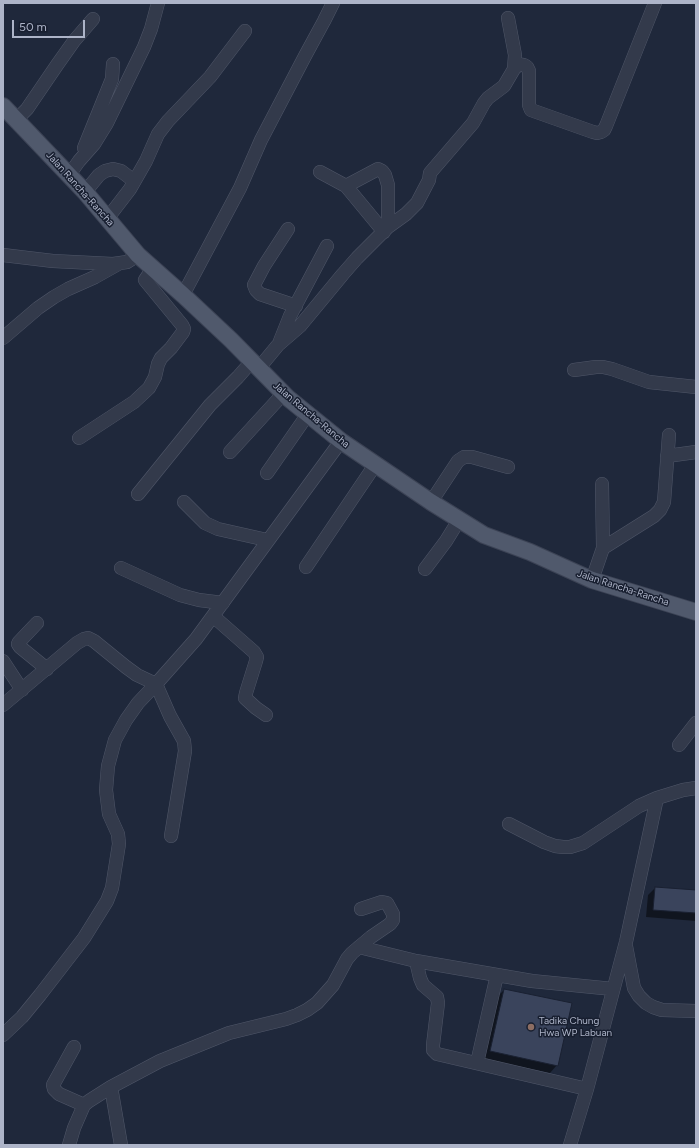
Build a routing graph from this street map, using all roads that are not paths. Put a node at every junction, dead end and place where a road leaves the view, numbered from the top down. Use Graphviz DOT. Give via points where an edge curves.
graph roads {
  1 [pos="158,3"];
  2 [pos="333,3"];
  3 [pos="655,3"];
  4 [pos="508,18"];
  5 [pos="93,19"];
  6 [pos="245,31"];
  7 [pos="113,64"];
  8 [pos="514,69"];
  9 [pos="3,106"];
  10 [pos="16,120"];
  11 [pos="79,160"];
  12 [pos="320,172"];
  13 [pos="69,175"];
  14 [pos="134,181"];
  15 [pos="346,186"];
  16 [pos="85,192"];
  17 [pos="107,219"];
  18 [pos="288,229"];
  19 [pos="386,230"];
  20 [pos="327,246"];
  21 [pos="3,255"];
  22 [pos="138,255"];
  23 [pos="120,263"];
  24 [pos="153,268"];
  25 [pos="183,295"];
  26 [pos="296,306"];
  27 [pos="3,338"];
  28 [pos="278,345"];
  29 [pos="255,365"];
  30 [pos="574,370"];
  31 [pos="696,387"];
  32 [pos="284,393"];
  33 [pos="308,414"];
  34 [pos="669,435"];
  35 [pos="79,438"];
  36 [pos="341,441"];
  37 [pos="230,452"];
  38 [pos="696,452"];
  39 [pos="667,456"];
  40 [pos="375,465"];
  41 [pos="508,467"];
  42 [pos="267,473"];
  43 [pos="602,484"];
  44 [pos="138,494"];
  45 [pos="184,502"];
  46 [pos="430,502"];
  47 [pos="459,520"];
  48 [pos="268,540"];
  49 [pos="603,548"];
  50 [pos="306,567"];
  51 [pos="121,568"];
  52 [pos="425,569"];
  53 [pos="592,580"];
  54 [pos="223,603"];
  55 [pos="696,612"];
  56 [pos="213,616"];
  57 [pos="37,623"];
  58 [pos="3,661"];
  59 [pos="47,669"];
  60 [pos="156,684"];
  61 [pos="22,690"];
  62 [pos="3,704"];
  63 [pos="266,715"];
  64 [pos="696,723"];
  65 [pos="680,745"];
  66 [pos="696,788"];
  67 [pos="657,798"];
  68 [pos="509,824"];
  69 [pos="171,836"];
  70 [pos="361,909"];
  71 [pos="626,942"];
  72 [pos="359,947"];
  73 [pos="416,961"];
  74 [pos="497,975"];
  75 [pos="613,989"];
  76 [pos="696,1011"];
  77 [pos="3,1035"];
  78 [pos="74,1047"];
  79 [pos="477,1063"];
  80 [pos="111,1087"];
  81 [pos="587,1089"];
  82 [pos="84,1105"];
  83 [pos="69,1145"];
  84 [pos="121,1145"];
  85 [pos="570,1145"];
  1 -- 11 [label="street" via="151,29 107,123 94,144"];
  2 -- 25 [label="street"];
  3 -- 8 [label="street" via="604,130 593,132 534,112 530,108 529,71 520,64"];
  4 -- 8 [label="street" via="515,55"];
  5 -- 10 [label="street" via="56,65 27,109"];
  6 -- 14 [label="street" via="210,77 158,134"];
  7 -- 11 [label="street" via="112,79"];
  8 -- 19 [label="street" via="504,86 488,98 456,144 430,173 417,203"];
  9 -- 10 [label="main road, Jalan Rancha-Rancha"];
  10 -- 13 [label="main road, Jalan Rancha-Rancha"];
  11 -- 13 [label="street"];
  12 -- 15 [label="street"];
  13 -- 16 [label="main road, Jalan Rancha-Rancha"];
  14 -- 16 [label="street" via="121,171 113,169 99,175"];
  14 -- 17 [label="street"];
  15 -- 19 [label="street"];
  15 -- 19 [label="street" via="378,169 382,171 388,185"];
  16 -- 17 [label="main road, Jalan Rancha-Rancha"];
  17 -- 22 [label="main road, Jalan Rancha-Rancha"];
  18 -- 26 [label="street" via="254,285 260,294"];
  19 -- 28 [label="street" via="357,258 300,326"];
  20 -- 26 [label="street"];
  21 -- 23 [label="street" via="53,261"];
  22 -- 23 [label="street"];
  22 -- 24 [label="main road, Jalan Rancha-Rancha"];
  23 -- 27 [label="street" via="54,297"];
  24 -- 25 [label="main road, Jalan Rancha-Rancha"];
  24 -- 35 [label="street" via="145,280 182,326 183,332 161,358 149,388 134,402"];
  25 -- 29 [label="main road, Jalan Rancha-Rancha"];
  26 -- 28 [label="street"];
  28 -- 29 [label="street"];
  29 -- 32 [label="main road, Jalan Rancha-Rancha"];
  29 -- 44 [label="street" via="238,377 210,406"];
  30 -- 31 [label="street" via="596,366 649,382"];
  32 -- 33 [label="main road, Jalan Rancha-Rancha"];
  32 -- 37 [label="street"];
  33 -- 36 [label="main road, Jalan Rancha-Rancha"];
  33 -- 42 [label="street"];
  34 -- 39 [label="street"];
  36 -- 40 [label="main road, Jalan Rancha-Rancha"];
  36 -- 48 [label="street"];
  38 -- 39 [label="street"];
  39 -- 49 [label="street" via="664,502 660,510"];
  40 -- 46 [label="main road, Jalan Rancha-Rancha"];
  40 -- 50 [label="street"];
  41 -- 46 [label="street" via="464,456"];
  43 -- 49 [label="street"];
  45 -- 48 [label="street" via="205,522 218,529"];
  46 -- 47 [label="main road, Jalan Rancha-Rancha"];
  47 -- 52 [label="street"];
  47 -- 53 [label="main road, Jalan Rancha-Rancha" via="484,535"];
  48 -- 54 [label="street"];
  49 -- 53 [label="street"];
  51 -- 54 [label="street" via="180,595"];
  53 -- 55 [label="main road, Jalan Rancha-Rancha"];
  54 -- 56 [label="street"];
  56 -- 60 [label="street"];
  56 -- 63 [label="street" via="254,652 256,661 245,698"];
  57 -- 59 [label="street" via="18,644"];
  58 -- 61 [label="street"];
  59 -- 60 [label="street" via="77,643 88,638 137,675"];
  59 -- 61 [label="street"];
  60 -- 69 [label="street" via="184,741 185,751"];
  60 -- 77 [label="street" via="126,720 115,740 108,766 106,790 109,814 118,834 119,844 112,888 107,901 84,938 40,996"];
  61 -- 62 [label="street"];
  64 -- 65 [label="street"];
  66 -- 67 [label="street"];
  67 -- 68 [label="street" via="639,806 583,843 570,847 544,842"];
  67 -- 71 [label="street"];
  70 -- 72 [label="street" via="382,902 387,903 393,920"];
  71 -- 75 [label="street"];
  71 -- 76 [label="street" via="634,988 639,996 649,1005 662,1010"];
  72 -- 73 [label="street"];
  72 -- 80 [label="street" via="347,959 328,991 317,1003 297,1016 229,1033 160,1061"];
  73 -- 74 [label="street"];
  73 -- 79 [label="street" via="423,984 437,997 433,1050 437,1054"];
  74 -- 75 [label="street"];
  74 -- 79 [label="street"];
  75 -- 81 [label="street"];
  78 -- 82 [label="street" via="53,1085 59,1094"];
  79 -- 81 [label="street"];
  80 -- 82 [label="street"];
  80 -- 84 [label="street"];
  81 -- 85 [label="street"];
  82 -- 83 [label="street"];
}
